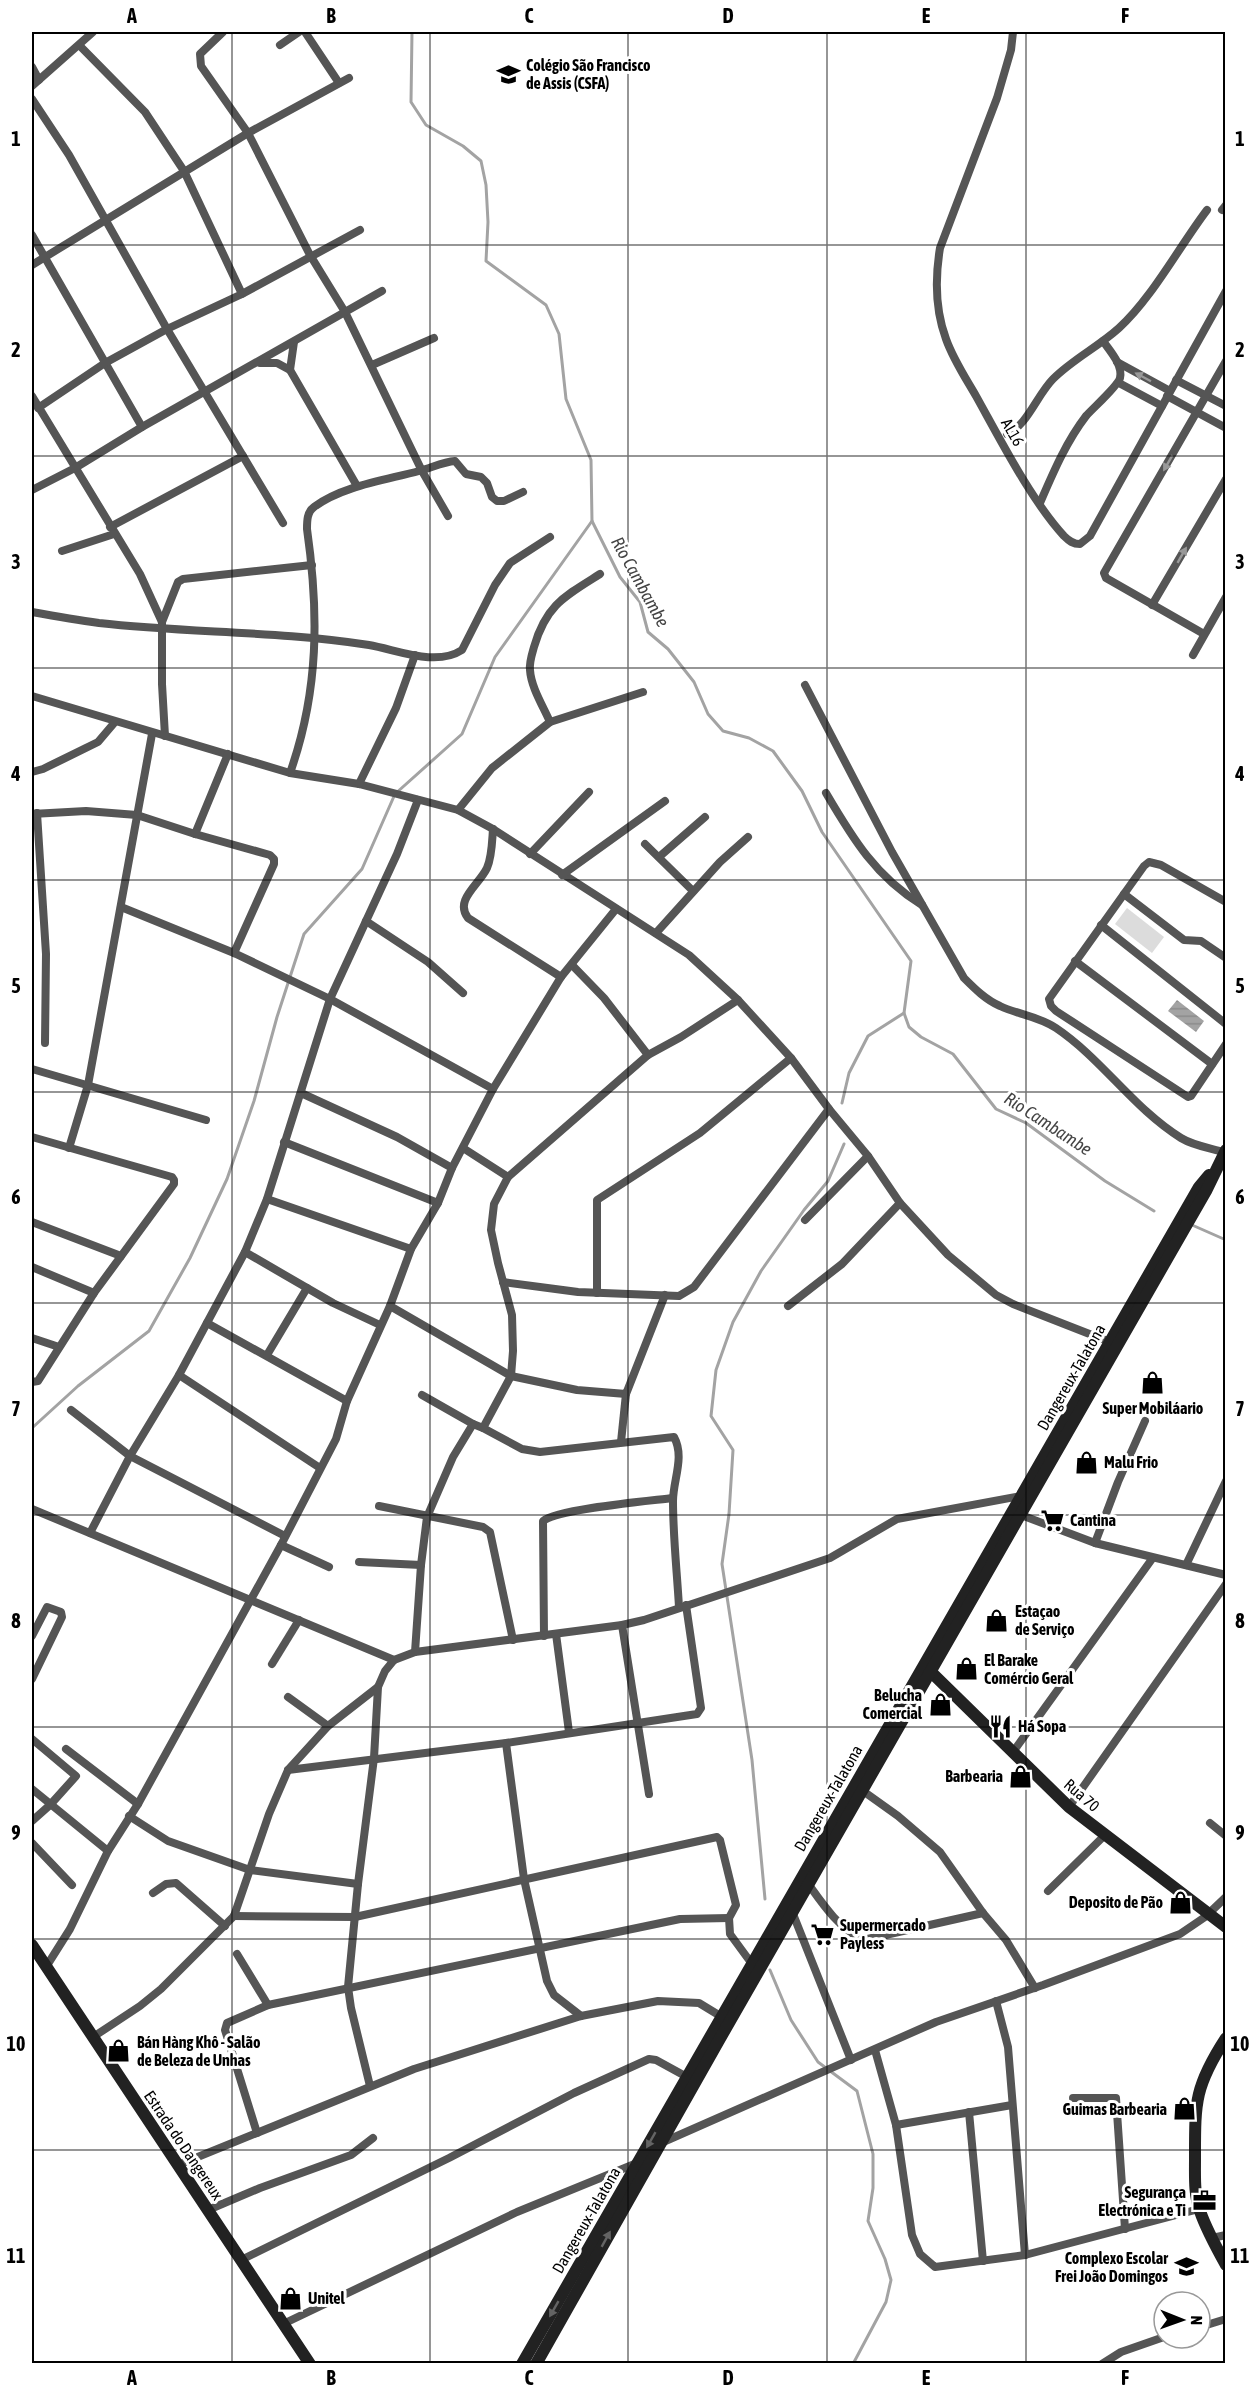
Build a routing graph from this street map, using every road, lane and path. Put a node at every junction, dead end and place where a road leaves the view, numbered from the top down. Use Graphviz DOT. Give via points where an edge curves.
graph roads {
  1 [pos="93,32"];
  2 [pos="223,32"];
  3 [pos="299,32"];
  4 [pos="305,32"];
  5 [pos="1012,34"];
  6 [pos="280,45"];
  7 [pos="80,46"];
  8 [pos="32,67"];
  9 [pos="349,78"];
  10 [pos="35,83"];
  11 [pos="339,83"];
  12 [pos="32,99"];
  13 [pos="248,133"];
  14 [pos="184,171"];
  15 [pos="1207,210"];
  16 [pos="105,220"];
  17 [pos="360,230"];
  18 [pos="32,235"];
  19 [pos="310,255"];
  20 [pos="44,257"];
  21 [pos="32,265"];
  22 [pos="382,291"];
  23 [pos="1226,291"];
  24 [pos="242,294"];
  25 [pos="345,312"];
  26 [pos="166,328"];
  27 [pos="434,338"];
  28 [pos="1103,341"];
  29 [pos="294,342"];
  30 [pos="1226,361"];
  31 [pos="1117,362"];
  32 [pos="105,363"];
  33 [pos="256,363"];
  34 [pos="372,365"];
  35 [pos="290,370"];
  36 [pos="1176,380"];
  37 [pos="1119,383"];
  38 [pos="204,393"];
  39 [pos="1169,393"];
  40 [pos="32,396"];
  41 [pos="1206,396"];
  42 [pos="1162,406"];
  43 [pos="1226,406"];
  44 [pos="38,408"];
  45 [pos="1197,412"];
  46 [pos="142,427"];
  47 [pos="1226,428"];
  48 [pos="1007,434"];
  49 [pos="243,456"];
  50 [pos="75,468"];
  51 [pos="422,471"];
  52 [pos="1226,479"];
  53 [pos="357,486"];
  54 [pos="32,490"];
  55 [pos="523,492"];
  56 [pos="1040,503"];
  57 [pos="448,516"];
  58 [pos="283,523"];
  59 [pos="112,530"];
  60 [pos="550,537"];
  61 [pos="62,551"];
  62 [pos="312,565"];
  63 [pos="600,574"];
  64 [pos="1226,597"];
  65 [pos="1152,605"];
  66 [pos="32,612"];
  67 [pos="163,624"];
  68 [pos="1204,634"];
  69 [pos="315,637"];
  70 [pos="415,655"];
  71 [pos="1193,655"];
  72 [pos="805,685"];
  73 [pos="643,692"];
  74 [pos="32,696"];
  75 [pos="115,722"];
  76 [pos="550,722"];
  77 [pos="152,734"];
  78 [pos="165,736"];
  79 [pos="228,754"];
  80 [pos="32,772"];
  81 [pos="290,773"];
  82 [pos="359,784"];
  83 [pos="589,792"];
  84 [pos="826,793"];
  85 [pos="418,800"];
  86 [pos="665,801"];
  87 [pos="458,810"];
  88 [pos="34,814"];
  89 [pos="137,815"];
  90 [pos="705,817"];
  91 [pos="493,830"];
  92 [pos="195,834"];
  93 [pos="748,837"];
  94 [pos="645,844"];
  95 [pos="530,854"];
  96 [pos="659,857"];
  97 [pos="562,875"];
  98 [pos="693,891"];
  99 [pos="1124,894"];
  100 [pos="1226,902"];
  101 [pos="121,907"];
  102 [pos="925,907"];
  103 [pos="616,909"];
  104 [pos="366,921"];
  105 [pos="1101,925"];
  106 [pos="656,933"];
  107 [pos="234,953"];
  108 [pos="1226,957"];
  109 [pos="1075,961"];
  110 [pos="572,964"];
  111 [pos="561,977"];
  112 [pos="463,993"];
  113 [pos="330,999"];
  114 [pos="738,1000"];
  115 [pos="1226,1024"];
  116 [pos="45,1043"];
  117 [pos="1224,1048"];
  118 [pos="648,1055"];
  119 [pos="791,1058"];
  120 [pos="1212,1064"];
  121 [pos="32,1069"];
  122 [pos="88,1085"];
  123 [pos="493,1089"];
  124 [pos="301,1093"];
  125 [pos="829,1109"];
  126 [pos="206,1120"];
  127 [pos="32,1137"];
  128 [pos="284,1142"];
  129 [pos="69,1148"];
  130 [pos="463,1148"];
  131 [pos="1225,1151"];
  132 [pos="868,1156"];
  133 [pos="452,1168"];
  134 [pos="508,1177"];
  135 [pos="267,1199"];
  136 [pos="438,1203"];
  137 [pos="900,1203"];
  138 [pos="805,1221"];
  139 [pos="32,1222"];
  140 [pos="411,1249"];
  141 [pos="245,1252"];
  142 [pos="1165,1254"];
  143 [pos="121,1256"];
  144 [pos="32,1267"];
  145 [pos="503,1282"];
  146 [pos="307,1288"];
  147 [pos="94,1293"];
  148 [pos="597,1293"];
  149 [pos="665,1295"];
  150 [pos="390,1306"];
  151 [pos="788,1306"];
  152 [pos="207,1323"];
  153 [pos="380,1325"];
  154 [pos="32,1338"];
  155 [pos="1110,1342"];
  156 [pos="59,1347"];
  157 [pos="267,1355"];
  158 [pos="179,1375"];
  159 [pos="511,1376"];
  160 [pos="32,1382"];
  161 [pos="626,1394"];
  162 [pos="422,1395"];
  163 [pos="347,1401"];
  164 [pos="71,1410"];
  165 [pos="1145,1421"];
  166 [pos="473,1424"];
  167 [pos="483,1428"];
  168 [pos="621,1442"];
  169 [pos="130,1456"];
  170 [pos="320,1468"];
  171 [pos="1226,1481"];
  172 [pos="1021,1496"];
  173 [pos="673,1498"];
  174 [pos="379,1506"];
  175 [pos="32,1509"];
  176 [pos="1021,1515"];
  177 [pos="428,1517"];
  178 [pos="90,1533"];
  179 [pos="283,1540"];
  180 [pos="1095,1543"];
  181 [pos="1152,1559"];
  182 [pos="359,1562"];
  183 [pos="421,1565"];
  184 [pos="1186,1565"];
  185 [pos="329,1567"];
  186 [pos="1226,1575"];
  187 [pos="1226,1584"];
  188 [pos="249,1600"];
  189 [pos="682,1606"];
  190 [pos="299,1620"];
  191 [pos="622,1625"];
  192 [pos="556,1634"];
  193 [pos="32,1636"];
  194 [pos="544,1636"];
  195 [pos="513,1640"];
  196 [pos="415,1652"];
  197 [pos="394,1660"];
  198 [pos="272,1664"];
  199 [pos="931,1672"];
  200 [pos="32,1679"];
  201 [pos="378,1687"];
  202 [pos="288,1697"];
  203 [pos="636,1723"];
  204 [pos="328,1726"];
  205 [pos="568,1732"];
  206 [pos="32,1741"];
  207 [pos="506,1743"];
  208 [pos="66,1749"];
  209 [pos="1013,1752"];
  210 [pos="374,1758"];
  211 [pos="288,1770"];
  212 [pos="32,1788"];
  213 [pos="863,1791"];
  214 [pos="649,1794"];
  215 [pos="138,1803"];
  216 [pos="50,1805"];
  217 [pos="1069,1807"];
  218 [pos="129,1816"];
  219 [pos="32,1821"];
  220 [pos="1210,1823"];
  221 [pos="1105,1835"];
  222 [pos="1226,1836"];
  223 [pos="32,1843"];
  224 [pos="108,1851"];
  225 [pos="250,1870"];
  226 [pos="524,1879"];
  227 [pos="358,1884"];
  228 [pos="72,1885"];
  229 [pos="809,1885"];
  230 [pos="1048,1891"];
  231 [pos="153,1893"];
  232 [pos="1226,1897"];
  233 [pos="983,1913"];
  234 [pos="793,1914"];
  235 [pos="1209,1914"];
  236 [pos="234,1916"];
  237 [pos="355,1917"];
  238 [pos="729,1918"];
  239 [pos="225,1926"];
  240 [pos="1226,1927"];
  241 [pos="32,1945"];
  242 [pos="541,1947"];
  243 [pos="237,1953"];
  244 [pos="752,1965"];
  245 [pos="46,1967"];
  246 [pos="348,1987"];
  247 [pos="1035,1988"];
  248 [pos="996,2001"];
  249 [pos="268,2005"];
  250 [pos="582,2016"];
  251 [pos="722,2017"];
  252 [pos="93,2037"];
  253 [pos="1226,2038"];
  254 [pos="875,2050"];
  255 [pos="851,2060"];
  256 [pos="687,2077"];
  257 [pos="370,2086"];
  258 [pos="1073,2098"];
  259 [pos="1012,2105"];
  260 [pos="969,2112"];
  261 [pos="896,2125"];
  262 [pos="257,2133"];
  263 [pos="373,2138"];
  264 [pos="661,2143"];
  265 [pos="638,2163"];
  266 [pos="178,2165"];
  267 [pos="1199,2209"];
  268 [pos="208,2210"];
  269 [pos="1125,2229"];
  270 [pos="1226,2235"];
  271 [pos="1212,2238"];
  272 [pos="1025,2255"];
  273 [pos="241,2260"];
  274 [pos="983,2261"];
  275 [pos="1226,2265"];
  276 [pos="283,2324"];
  277 [pos="1152,2341"];
  278 [pos="310,2364"];
  279 [pos="522,2364"];
  280 [pos="536,2364"];
  281 [pos="1102,2364"];
  1 -- 7 [label="street"];
  2 -- 13 [label="street" via="200,54 199,60"];
  3 -- 6 [label="street"];
  4 -- 11 [label="street"];
  5 -- 56 [label="street, AL16" via="997,98 940,248 938,304 945,338 961,370"];
  7 -- 10 [label="street"];
  7 -- 14 [label="street" via="144,112"];
  8 -- 10 [label="street"];
  9 -- 11 [label="street"];
  11 -- 13 [label="street"];
  12 -- 16 [label="street"];
  13 -- 14 [label="street"];
  13 -- 19 [label="street"];
  14 -- 16 [label="street"];
  14 -- 24 [label="street"];
  15 -- 28 [label="street" via="1136,310"];
  16 -- 20 [label="street"];
  16 -- 26 [label="street"];
  17 -- 19 [label="street"];
  18 -- 20 [label="street"];
  19 -- 24 [label="street"];
  19 -- 25 [label="street"];
  20 -- 21 [label="street"];
  20 -- 32 [label="street"];
  22 -- 25 [label="street"];
  23 -- 36 [label="street, AL16"];
  24 -- 26 [label="street"];
  25 -- 29 [label="street"];
  25 -- 34 [label="street"];
  26 -- 32 [label="street"];
  26 -- 38 [label="street"];
  27 -- 34 [label="street"];
  28 -- 31 [label="street"];
  28 -- 48 [label="street" via="1052,380 1018,430"];
  29 -- 33 [label="street"];
  29 -- 35 [label="street"];
  30 -- 41 [label="street"];
  31 -- 37 [label="street"];
  39 -- 31 [label="street, one-way"];
  32 -- 44 [label="street"];
  32 -- 46 [label="street"];
  33 -- 35 [label="street" via="277,363"];
  33 -- 38 [label="street"];
  34 -- 51 [label="street"];
  35 -- 53 [label="street"];
  36 -- 39 [label="street, AL16"];
  36 -- 41 [label="street"];
  37 -- 42 [label="street"];
  37 -- 56 [label="street" via="1081,423"];
  38 -- 46 [label="street"];
  38 -- 49 [label="street"];
  39 -- 42 [label="street, AL16"];
  39 -- 45 [label="street"];
  40 -- 44 [label="street"];
  41 -- 43 [label="street"];
  41 -- 45 [label="street"];
  42 -- 56 [label="street, AL16" via="1086,540 1080,544 1069,541"];
  44 -- 50 [label="street"];
  45 -- 47 [label="street"];
  45 -- 65 [label="street, one-way" via="1104,573 1106,578"];
  46 -- 50 [label="street"];
  49 -- 58 [label="street"];
  49 -- 59 [label="street"];
  50 -- 54 [label="street"];
  50 -- 59 [label="street"];
  51 -- 53 [label="street"];
  51 -- 55 [label="street" via="455,461 466,474 481,477 497,501"];
  51 -- 57 [label="street"];
  65 -- 52 [label="street, one-way"];
  53 -- 62 [label="street" via="312,508 307,517"];
  59 -- 61 [label="street"];
  59 -- 67 [label="street" via="140,574"];
  60 -- 70 [label="street" via="510,563 462,650 440,658"];
  62 -- 67 [label="street" via="183,579 178,582"];
  62 -- 69 [label="street"];
  63 -- 76 [label="street" via="564,596 540,628 529,668"];
  64 -- 68 [label="street"];
  65 -- 68 [label="street"];
  66 -- 67 [label="street" via="99,623"];
  67 -- 69 [label="street"];
  67 -- 78 [label="street"];
  68 -- 71 [label="street"];
  69 -- 70 [label="street"];
  69 -- 81 [label="street" via="301,743"];
  70 -- 82 [label="street" via="396,708"];
  72 -- 102 [label="street"];
  73 -- 76 [label="street"];
  74 -- 75 [label="street"];
  75 -- 77 [label="street"];
  75 -- 80 [label="street" via="102,740"];
  76 -- 87 [label="street" via="492,768"];
  77 -- 78 [label="street"];
  77 -- 89 [label="street"];
  78 -- 79 [label="street"];
  79 -- 81 [label="street"];
  79 -- 92 [label="street"];
  81 -- 82 [label="street"];
  82 -- 85 [label="street"];
  83 -- 95 [label="street"];
  84 -- 102 [label="street" via="856,844 883,876"];
  85 -- 87 [label="street"];
  85 -- 104 [label="street"];
  86 -- 97 [label="street"];
  87 -- 91 [label="street"];
  88 -- 89 [label="street" via="87,811"];
  88 -- 116 [label="street" via="46,954"];
  89 -- 92 [label="street"];
  89 -- 101 [label="street"];
  90 -- 96 [label="street"];
  91 -- 95 [label="street"];
  91 -- 111 [label="street" via="486,869 463,902 464,912"];
  92 -- 107 [label="street" via="274,859"];
  93 -- 98 [label="street"];
  94 -- 96 [label="street"];
  95 -- 97 [label="street"];
  96 -- 98 [label="street"];
  97 -- 103 [label="street"];
  98 -- 106 [label="street"];
  99 -- 100 [label="street" via="1144,866 1155,862"];
  99 -- 105 [label="street"];
  99 -- 108 [label="street" via="1184,940 1201,941"];
  101 -- 107 [label="street"];
  101 -- 122 [label="street"];
  102 -- 131 [label="street" via="954,963 981,995 1046,1022 1164,1125 1192,1144"];
  103 -- 106 [label="street"];
  103 -- 110 [label="street"];
  104 -- 112 [label="street" via="428,962"];
  104 -- 113 [label="street"];
  105 -- 109 [label="street"];
  105 -- 115 [label="street"];
  106 -- 114 [label="street" via="689,955"];
  107 -- 113 [label="street"];
  109 -- 120 [label="street"];
  109 -- 120 [label="street" via="1049,999 1056,1011 1188,1096"];
  110 -- 111 [label="street"];
  110 -- 118 [label="street"];
  111 -- 123 [label="street"];
  113 -- 123 [label="street"];
  113 -- 124 [label="street"];
  114 -- 118 [label="street"];
  114 -- 119 [label="street"];
  117 -- 120 [label="street"];
  118 -- 134 [label="street"];
  119 -- 125 [label="street"];
  119 -- 148 [label="street" via="700,1133 597,1200"];
  121 -- 122 [label="street"];
  122 -- 126 [label="street"];
  122 -- 129 [label="street"];
  123 -- 130 [label="street"];
  124 -- 128 [label="street"];
  124 -- 133 [label="street" via="397,1137"];
  125 -- 132 [label="street"];
  125 -- 149 [label="street" via="694,1287 679,1296"];
  127 -- 129 [label="street"];
  128 -- 135 [label="street"];
  128 -- 136 [label="street"];
  129 -- 143 [label="street" via="174,1180"];
  130 -- 133 [label="street"];
  130 -- 134 [label="street"];
  131 -- 142 [label="main road, Dangereux-Talatona"];
  132 -- 137 [label="street"];
  132 -- 138 [label="street"];
  133 -- 136 [label="street"];
  134 -- 145 [label="street" via="494,1204 491,1230"];
  135 -- 140 [label="street"];
  135 -- 141 [label="street"];
  136 -- 140 [label="street"];
  137 -- 151 [label="street" via="842,1264"];
  137 -- 155 [label="street" via="948,1255 996,1295"];
  139 -- 143 [label="street"];
  140 -- 150 [label="street"];
  141 -- 146 [label="street"];
  141 -- 152 [label="street"];
  142 -- 155 [label="main road, Dangereux-Talatona"];
  142 -- 176 [label="main road, Dangereux-Talatona"];
  143 -- 147 [label="street"];
  144 -- 147 [label="street"];
  145 -- 148 [label="street"];
  145 -- 159 [label="street" via="512,1315"];
  146 -- 153 [label="street"];
  146 -- 157 [label="street"];
  147 -- 156 [label="street"];
  148 -- 149 [label="street"];
  149 -- 161 [label="street"];
  150 -- 153 [label="street"];
  150 -- 159 [label="street"];
  152 -- 157 [label="street"];
  152 -- 158 [label="street"];
  153 -- 163 [label="street"];
  154 -- 156 [label="street"];
  155 -- 172 [label="main road, Dangereux-Talatona"];
  156 -- 160 [label="street" via="38,1381"];
  157 -- 163 [label="street"];
  158 -- 169 [label="street"];
  158 -- 170 [label="street"];
  159 -- 161 [label="street" via="577,1390"];
  159 -- 167 [label="street"];
  161 -- 168 [label="street"];
  162 -- 166 [label="street"];
  163 -- 170 [label="street" via="336,1439"];
  164 -- 169 [label="street"];
  165 -- 180 [label="street"];
  166 -- 167 [label="street"];
  166 -- 177 [label="street" via="453,1456"];
  167 -- 168 [label="street" via="522,1449 540,1452"];
  168 -- 173 [label="street" via="674,1437 678,1476"];
  169 -- 178 [label="street"];
  169 -- 179 [label="street"];
  170 -- 179 [label="street"];
  171 -- 184 [label="street"];
  172 -- 189 [label="street" via="897,1519 830,1558"];
  172 -- 244 [label="main road, Dangereux-Talatona"];
  173 -- 189 [label="street"];
  173 -- 194 [label="street" via="585,1510 543,1521"];
  174 -- 177 [label="street"];
  175 -- 178 [label="street"];
  176 -- 180 [label="street"];
  176 -- 199 [label="main road, Dangereux-Talatona"];
  177 -- 183 [label="street"];
  177 -- 195 [label="street" via="483,1527 490,1532"];
  178 -- 188 [label="street"];
  179 -- 185 [label="street"];
  179 -- 188 [label="street"];
  180 -- 181 [label="street"];
  181 -- 184 [label="street"];
  181 -- 209 [label="street"];
  182 -- 183 [label="street"];
  183 -- 196 [label="street"];
  184 -- 186 [label="street"];
  187 -- 217 [label="street"];
  188 -- 190 [label="street"];
  188 -- 215 [label="street"];
  189 -- 191 [label="street"];
  189 -- 203 [label="street" via="700,1712"];
  190 -- 197 [label="street"];
  190 -- 198 [label="street"];
  191 -- 192 [label="street"];
  191 -- 203 [label="street"];
  192 -- 194 [label="street"];
  192 -- 205 [label="street"];
  193 -- 200 [label="street" via="47,1607 61,1612"];
  194 -- 195 [label="street"];
  195 -- 196 [label="street"];
  196 -- 197 [label="street"];
  197 -- 201 [label="street"];
  199 -- 209 [label="main road, Rua 70"];
  199 -- 213 [label="main road, Dangereux-Talatona"];
  201 -- 204 [label="street"];
  201 -- 210 [label="street"];
  202 -- 204 [label="street"];
  203 -- 205 [label="street"];
  203 -- 214 [label="street"];
  204 -- 211 [label="street"];
  205 -- 207 [label="street"];
  206 -- 216 [label="street" via="75,1774"];
  207 -- 210 [label="street"];
  207 -- 226 [label="street"];
  208 -- 215 [label="street"];
  209 -- 217 [label="main road, Rua 70"];
  210 -- 211 [label="street"];
  210 -- 227 [label="street"];
  211 -- 225 [label="street" via="268,1814"];
  212 -- 216 [label="street"];
  213 -- 229 [label="main road, Dangereux-Talatona"];
  213 -- 233 [label="street" via="940,1852"];
  215 -- 218 [label="street"];
  216 -- 219 [label="street"];
  216 -- 224 [label="street"];
  217 -- 221 [label="main road, Rua 70"];
  218 -- 224 [label="street"];
  218 -- 225 [label="street" via="168,1841"];
  220 -- 222 [label="street"];
  221 -- 230 [label="street"];
  221 -- 235 [label="main road, Rua 70"];
  223 -- 228 [label="street"];
  224 -- 245 [label="street" via="70,1929"];
  225 -- 227 [label="street"];
  225 -- 236 [label="street"];
  226 -- 237 [label="street"];
  226 -- 238 [label="street" via="717,1837 736,1905"];
  226 -- 242 [label="street"];
  227 -- 237 [label="street"];
  229 -- 233 [label="street" via="829,1912 863,1940"];
  229 -- 234 [label="main road, Dangereux-Talatona"];
  231 -- 239 [label="street" via="166,1884 176,1883"];
  232 -- 235 [label="street"];
  233 -- 247 [label="street" via="1006,1940"];
  234 -- 255 [label="street"];
  234 -- 264 [label="main road, Dangereux-Talatona"];
  235 -- 240 [label="main road, Rua 70"];
  235 -- 247 [label="street" via="1180,1934"];
  236 -- 237 [label="street"];
  236 -- 239 [label="street"];
  237 -- 246 [label="street"];
  238 -- 242 [label="street" via="680,1919"];
  238 -- 244 [label="street" via="730,1934"];
  239 -- 252 [label="street" via="161,1989"];
  241 -- 245 [label="main road, Estrada do Dangereux"];
  242 -- 246 [label="street"];
  242 -- 250 [label="street" via="547,1981 554,1995"];
  243 -- 249 [label="street"];
  244 -- 251 [label="main road, Dangereux-Talatona"];
  245 -- 252 [label="main road, Estrada do Dangereux"];
  246 -- 249 [label="street"];
  246 -- 257 [label="street"];
  247 -- 248 [label="street"];
  248 -- 254 [label="street" via="936,2022"];
  248 -- 259 [label="street" via="1008,2047"];
  249 -- 262 [label="street" via="224,2026"];
  250 -- 251 [label="street" via="658,2001 699,2004"];
  250 -- 257 [label="street"];
  251 -- 256 [label="main road, Dangereux-Talatona"];
  252 -- 266 [label="main road, Estrada do Dangereux"];
  253 -- 267 [label="main road" via="1204,2074 1195,2108 1195,2184"];
  254 -- 255 [label="street"];
  254 -- 261 [label="street"];
  255 -- 264 [label="street"];
  256 -- 265 [label="main road, Dangereux-Talatona, one-way"];
  256 -- 273 [label="street" via="649,2059 573,2093"];
  257 -- 262 [label="street"];
  258 -- 269 [label="street" via="1116,2098"];
  259 -- 260 [label="street"];
  259 -- 272 [label="street"];
  260 -- 261 [label="street"];
  260 -- 274 [label="street"];
  261 -- 274 [label="street" via="912,2235 921,2254 935,2268"];
  262 -- 266 [label="street"];
  263 -- 268 [label="street" via="351,2155"];
  280 -- 264 [label="main road, Dangereux-Talatona, one-way"];
  265 -- 276 [label="street" via="517,2212"];
  265 -- 279 [label="main road, Dangereux-Talatona, one-way"];
  266 -- 268 [label="main road, Estrada do Dangereux"];
  267 -- 269 [label="street"];
  267 -- 271 [label="main road"];
  268 -- 273 [label="main road, Estrada do Dangereux"];
  269 -- 272 [label="street"];
  270 -- 271 [label="street"];
  271 -- 275 [label="main road"];
  272 -- 274 [label="street"];
  273 -- 276 [label="main road, Estrada do Dangereux"];
  276 -- 278 [label="main road, Estrada do Dangereux"];
  277 -- 281 [label="street" via="1120,2352"];
}
